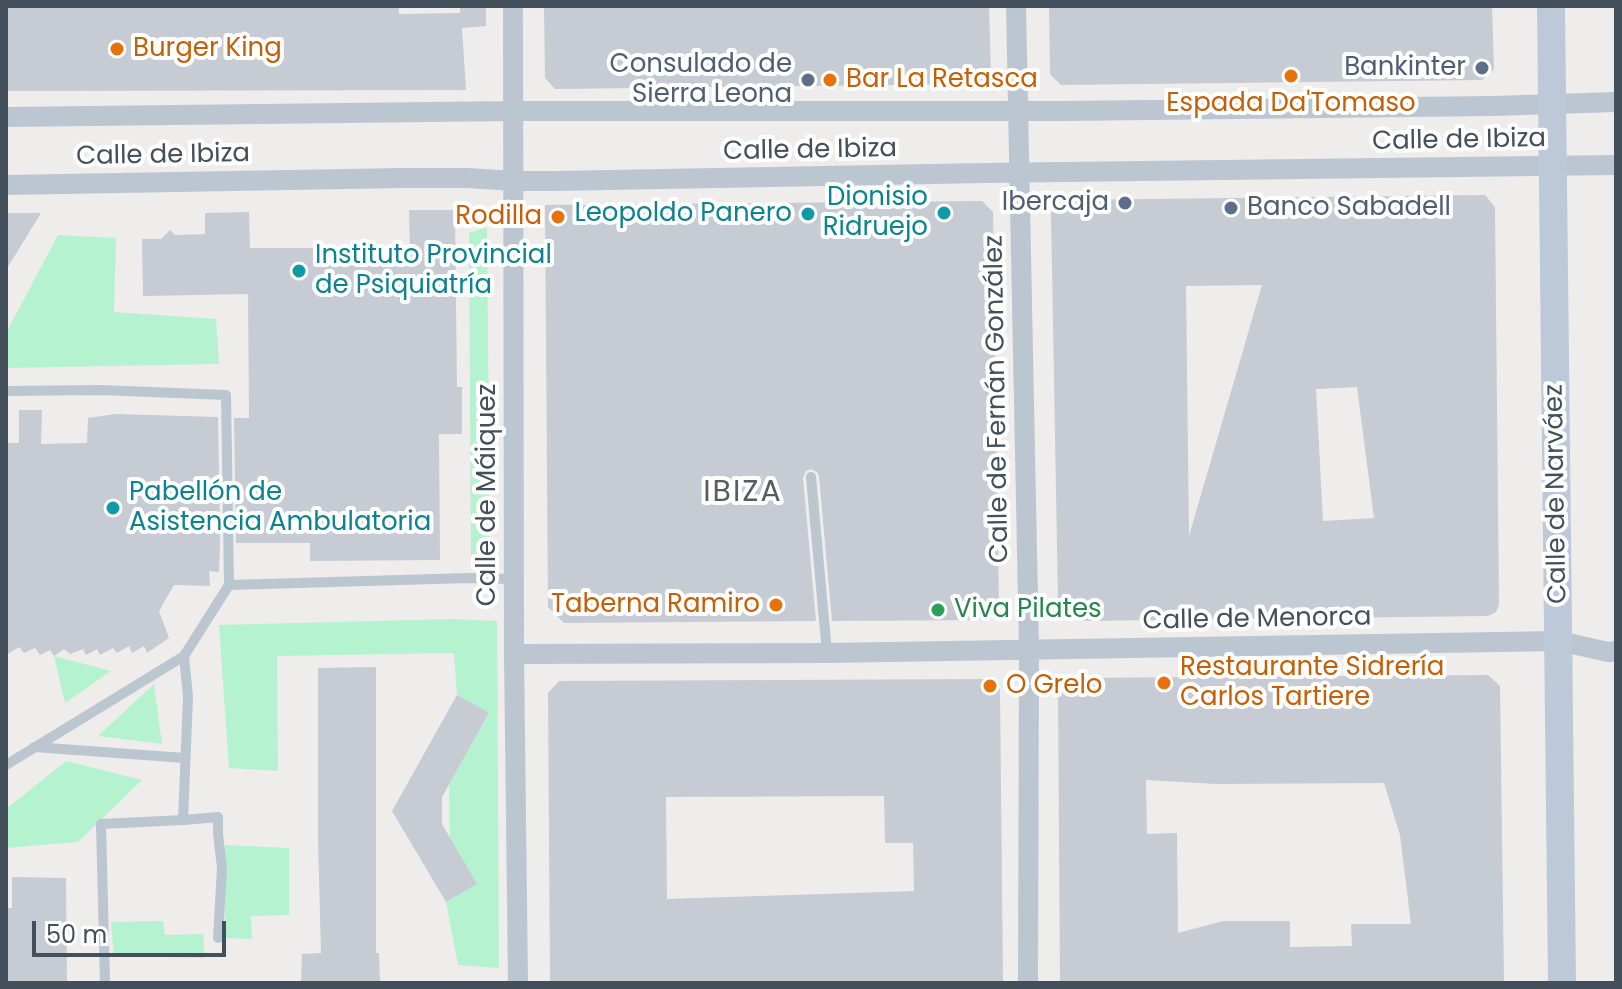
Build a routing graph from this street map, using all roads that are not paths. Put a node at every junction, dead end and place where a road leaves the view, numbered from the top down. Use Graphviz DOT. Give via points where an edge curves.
graph roads {
  1 [pos="513,6"];
  2 [pos="1016,6"];
  3 [pos="1551,6"];
  4 [pos="1616,102"];
  5 [pos="1552,104"];
  6 [pos="514,111"];
  7 [pos="1018,112"];
  8 [pos="6,117"];
  9 [pos="1616,165"];
  10 [pos="1552,166"];
  11 [pos="1020,173"];
  12 [pos="514,181"];
  13 [pos="6,185"];
  14 [pos="6,391"];
  15 [pos="811,477"];
  16 [pos="514,579"];
  17 [pos="229,585"];
  18 [pos="1559,641"];
  19 [pos="1029,650"];
  20 [pos="1616,651"];
  21 [pos="827,653"];
  22 [pos="514,654"];
  23 [pos="184,656"];
  24 [pos="34,747"];
  25 [pos="185,758"];
  26 [pos="6,765"];
  27 [pos="183,820"];
  28 [pos="218,938"];
  29 [pos="105,983"];
  30 [pos="518,983"];
  31 [pos="1028,983"];
  32 [pos="1562,983"];
  1 -- 6 [label="street, Calle de Máiquez"];
  2 -- 7 [label="street, Calle de Fernán González"];
  3 -- 5 [label="street, Calle de Narváez"];
  4 -- 5 [label="street, Calle de Ibiza"];
  5 -- 7 [label="street, Calle de Ibiza"];
  5 -- 10 [label="street, Calle de Narváez"];
  6 -- 7 [label="street, Calle de Ibiza"];
  6 -- 8 [label="street, Calle de Ibiza"];
  6 -- 12 [label="street, Calle de Máiquez"];
  7 -- 11 [label="street, Calle de Fernán González"];
  9 -- 10 [label="street, Calle de Ibiza"];
  10 -- 11 [label="street, Calle de Ibiza"];
  10 -- 18 [label="street, Calle de Narváez"];
  11 -- 12 [label="street, Calle de Ibiza"];
  11 -- 19 [label="street, Calle de Fernán González"];
  12 -- 13 [label="street, Calle de Ibiza"];
  12 -- 16 [label="street, Calle de Máiquez"];
  14 -- 17 [label="lane" via="226,395"];
  15 -- 21 [label="lane"];
  16 -- 17 [label="lane"];
  16 -- 22 [label="street, Calle de Máiquez"];
  17 -- 23 [label="lane"];
  18 -- 19 [label="street, Calle de Menorca"];
  18 -- 20 [label="street, Calle de Menorca"];
  18 -- 32 [label="street, Calle de Narváez"];
  19 -- 21 [label="street, Calle de Menorca"];
  19 -- 31 [label="street, Calle de Fernán González"];
  21 -- 22 [label="street, Calle de Menorca"];
  22 -- 30 [label="street, Calle de Máiquez"];
  23 -- 24 [label="lane"];
  23 -- 25 [label="lane"];
  24 -- 25 [label="lane"];
  24 -- 26 [label="lane"];
  25 -- 27 [label="lane"];
  27 -- 28 [label="lane" via="218,817"];
  27 -- 29 [label="lane" via="101,824"];
}
